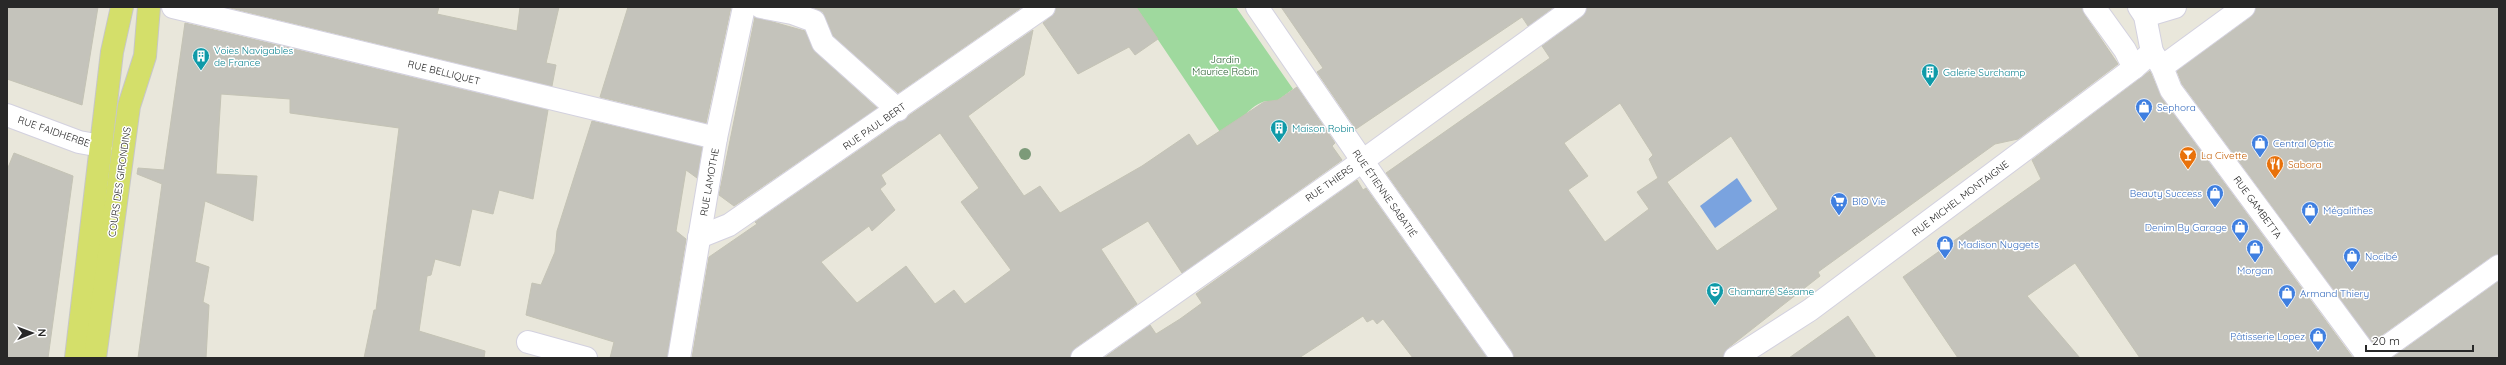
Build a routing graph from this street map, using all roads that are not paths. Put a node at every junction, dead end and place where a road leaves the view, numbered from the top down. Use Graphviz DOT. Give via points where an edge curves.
graph roads {
  1 [pos="122,7"];
  2 [pos="149,7"];
  3 [pos="173,7"];
  4 [pos="744,7"];
  5 [pos="761,7"];
  6 [pos="1044,7"];
  7 [pos="1257,7"];
  8 [pos="1575,7"];
  9 [pos="2094,7"];
  10 [pos="2175,7"];
  11 [pos="2244,7"];
  12 [pos="2142,12"];
  13 [pos="2157,60"];
  14 [pos="2134,68"];
  15 [pos="898,110"];
  16 [pos="7,115"];
  17 [pos="716,138"];
  18 [pos="101,146"];
  19 [pos="1362,160"];
  20 [pos="699,238"];
  21 [pos="2499,266"];
  22 [pos="528,342"];
  23 [pos="76,358"];
  24 [pos="95,358"];
  25 [pos="586,358"];
  26 [pos="679,358"];
  27 [pos="1082,358"];
  28 [pos="1502,358"];
  29 [pos="1735,358"];
  30 [pos="2370,358"];
  1 -- 18 [label="main road, COURS DES GIRONDINS" via="112,52"];
  2 -- 24 [label="main road, COURS DES GIRONDINS" via="145,56 129,106"];
  3 -- 17 [label="street, RUE BELLIQUET"];
  4 -- 17 [label="street, RUE LAMOTHE"];
  5 -- 15 [label="street" via="792,13 814,21 823,43"];
  6 -- 15 [label="street, RUE PAUL BERT"];
  7 -- 19 [label="street, RUE ÉTIENNE SABATIÉ"];
  8 -- 19 [label="street, RUE THIERS"];
  9 -- 14 [label="street" via="2125,50"];
  10 -- 12 [label="street"];
  11 -- 13 [label="street, RUE MICHEL MONTAIGNE"];
  12 -- 13 [label="street"];
  13 -- 14 [label="street, RUE MICHEL MONTAIGNE"];
  13 -- 30 [label="street, RUE GAMBETTA" via="2171,90"];
  14 -- 29 [label="street, RUE MICHEL MONTAIGNE" via="1810,310"];
  15 -- 20 [label="street, RUE PAUL BERT" via="729,225"];
  16 -- 18 [label="street, RUE FAIDHERBE" via="79,142"];
  17 -- 20 [label="street, RUE LAMOTHE"];
  18 -- 23 [label="main road, COURS DES GIRONDINS"];
  19 -- 27 [label="street, RUE THIERS"];
  19 -- 28 [label="street, RUE ÉTIENNE SABATIÉ"];
  20 -- 26 [label="street, RUE LAMOTHE"];
  21 -- 30 [label="street"];
  22 -- 25 [label="street"];
}
